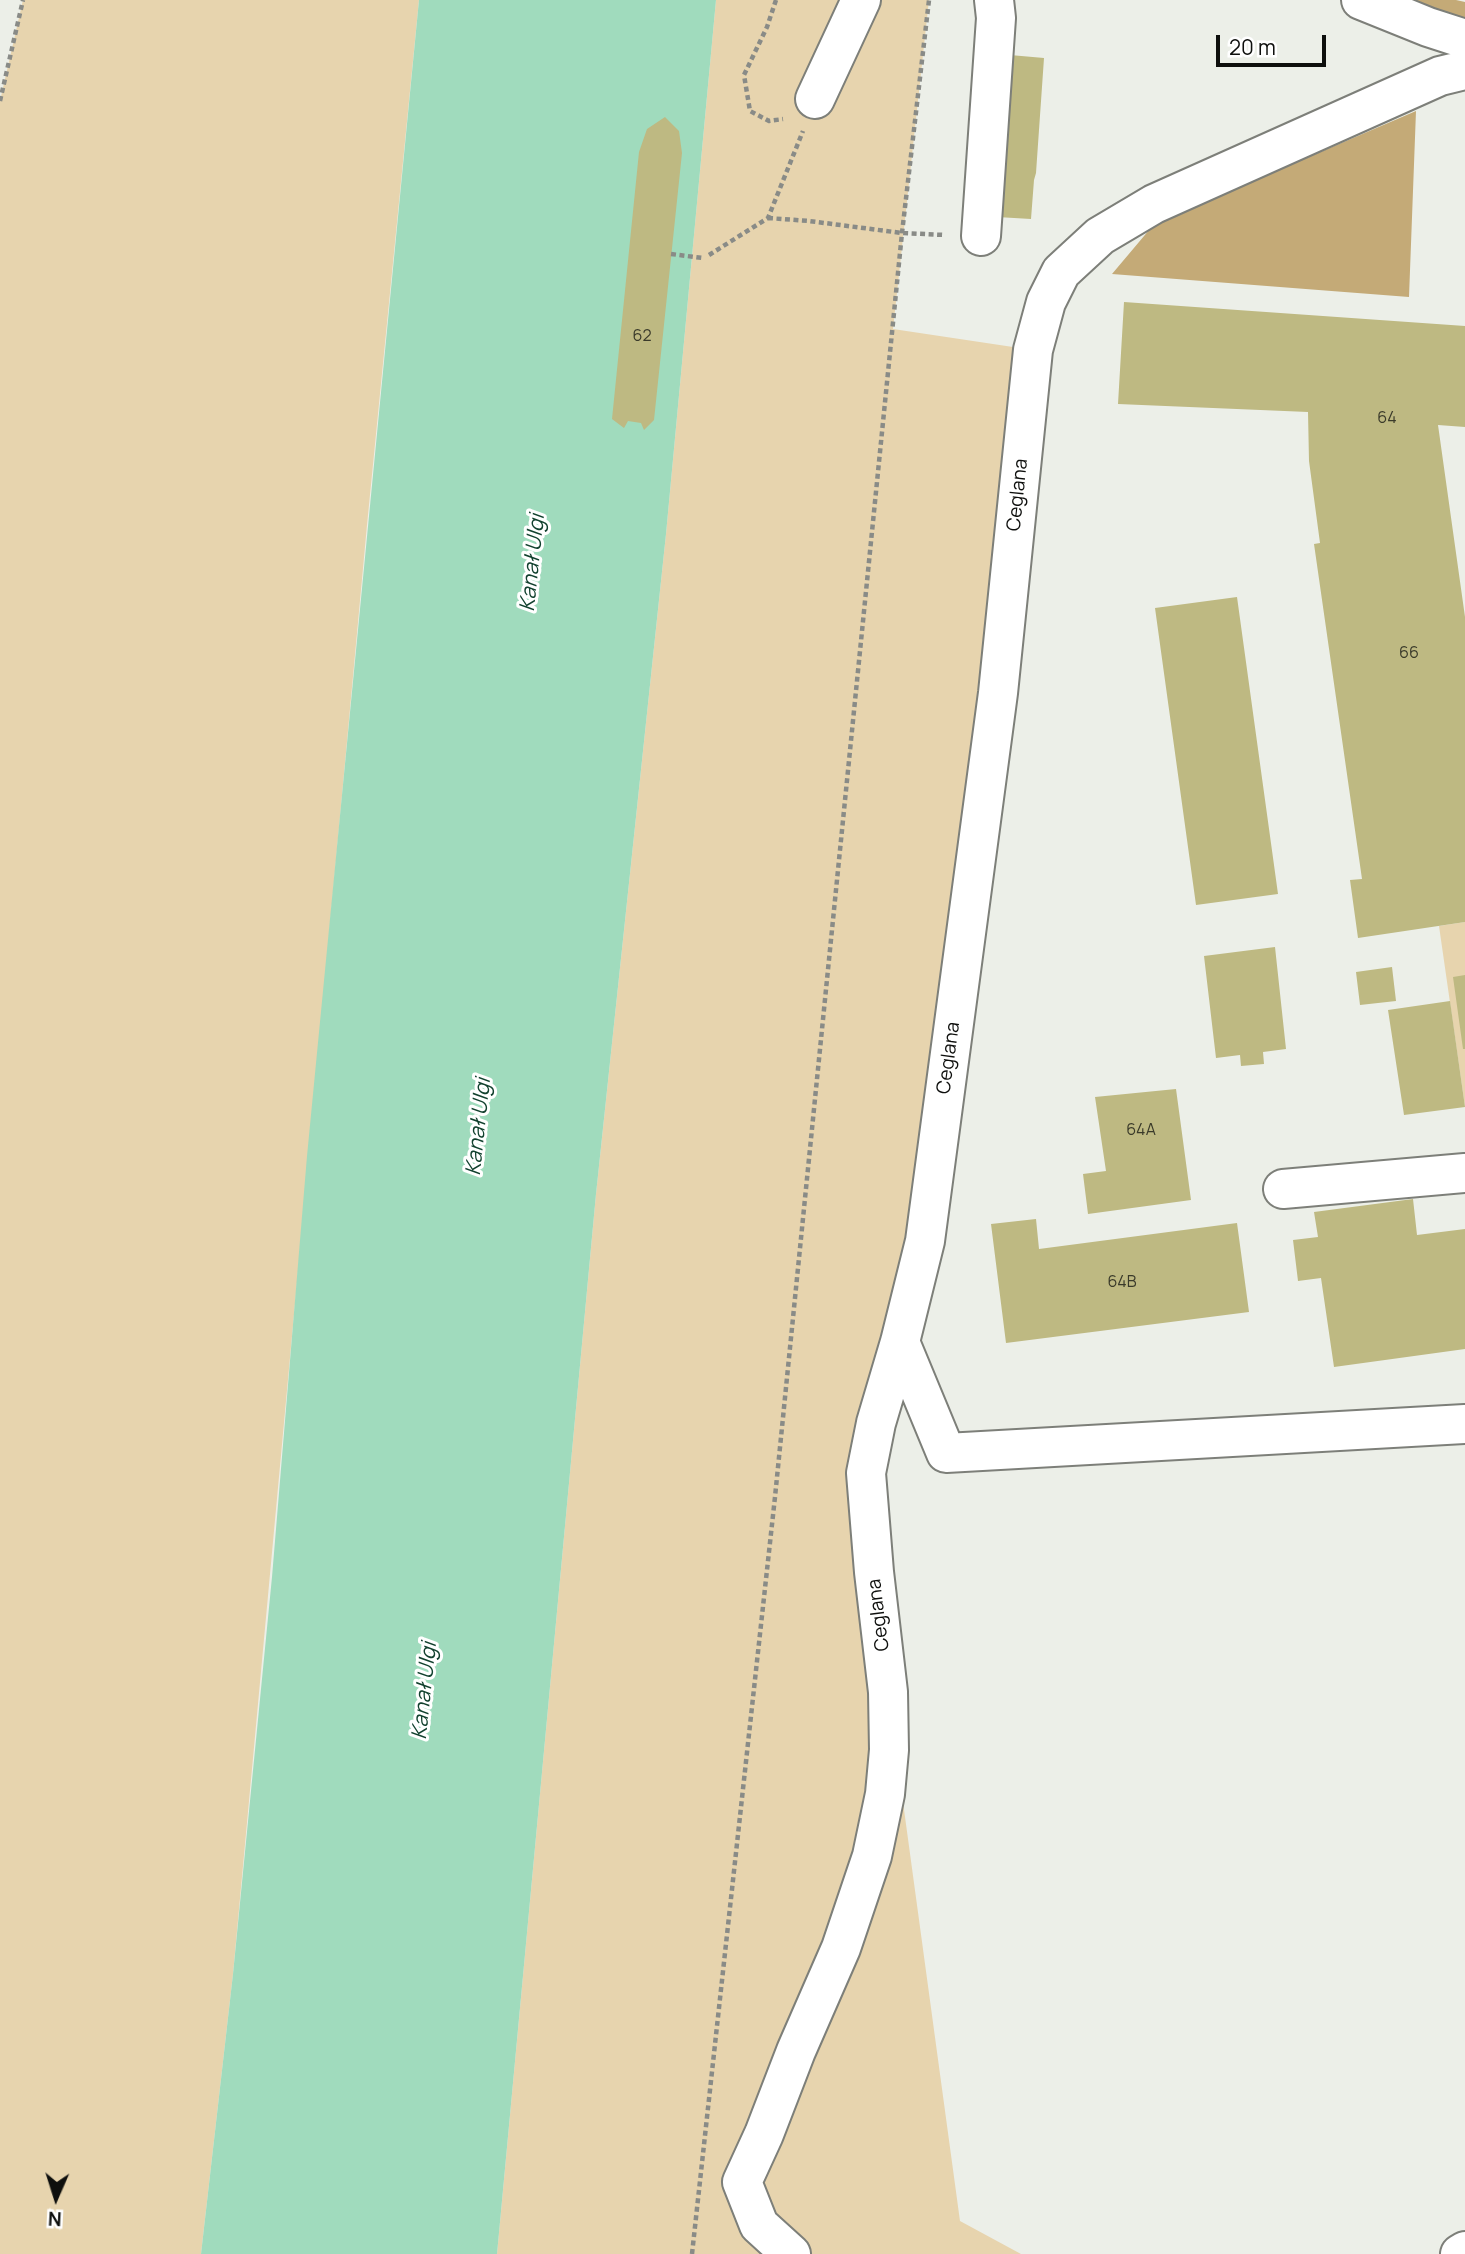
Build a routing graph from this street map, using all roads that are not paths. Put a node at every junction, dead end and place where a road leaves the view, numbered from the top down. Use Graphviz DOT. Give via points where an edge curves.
graph roads {
  1 [pos="862,0"];
  2 [pos="993,0"];
  3 [pos="1361,0"];
  4 [pos="1465,39"];
  5 [pos="1465,70"];
  6 [pos="816,99"];
  7 [pos="981,236"];
  8 [pos="1465,1173"];
  9 [pos="1283,1189"];
  10 [pos="900,1342"];
  11 [pos="1465,1424"];
  12 [pos="1465,2251"];
  13 [pos="791,2254"];
  14 [pos="1460,2254"];
  1 -- 6 [label="street"];
  2 -- 7 [label="street" via="996,18"];
  3 -- 4 [label="street"];
  5 -- 10 [label="street, Ceglana" via="1440,76 1154,204 1100,236 1061,272 1046,302 1033,350 998,693 925,1241"];
  8 -- 9 [label="street"];
  10 -- 11 [label="street" via="946,1453"];
  10 -- 13 [label="street, Ceglana" via="866,1473 888,1692 885,1794 872,1856 841,1948 742,2182 759,2225"];
  12 -- 14 [label="street"];
}
